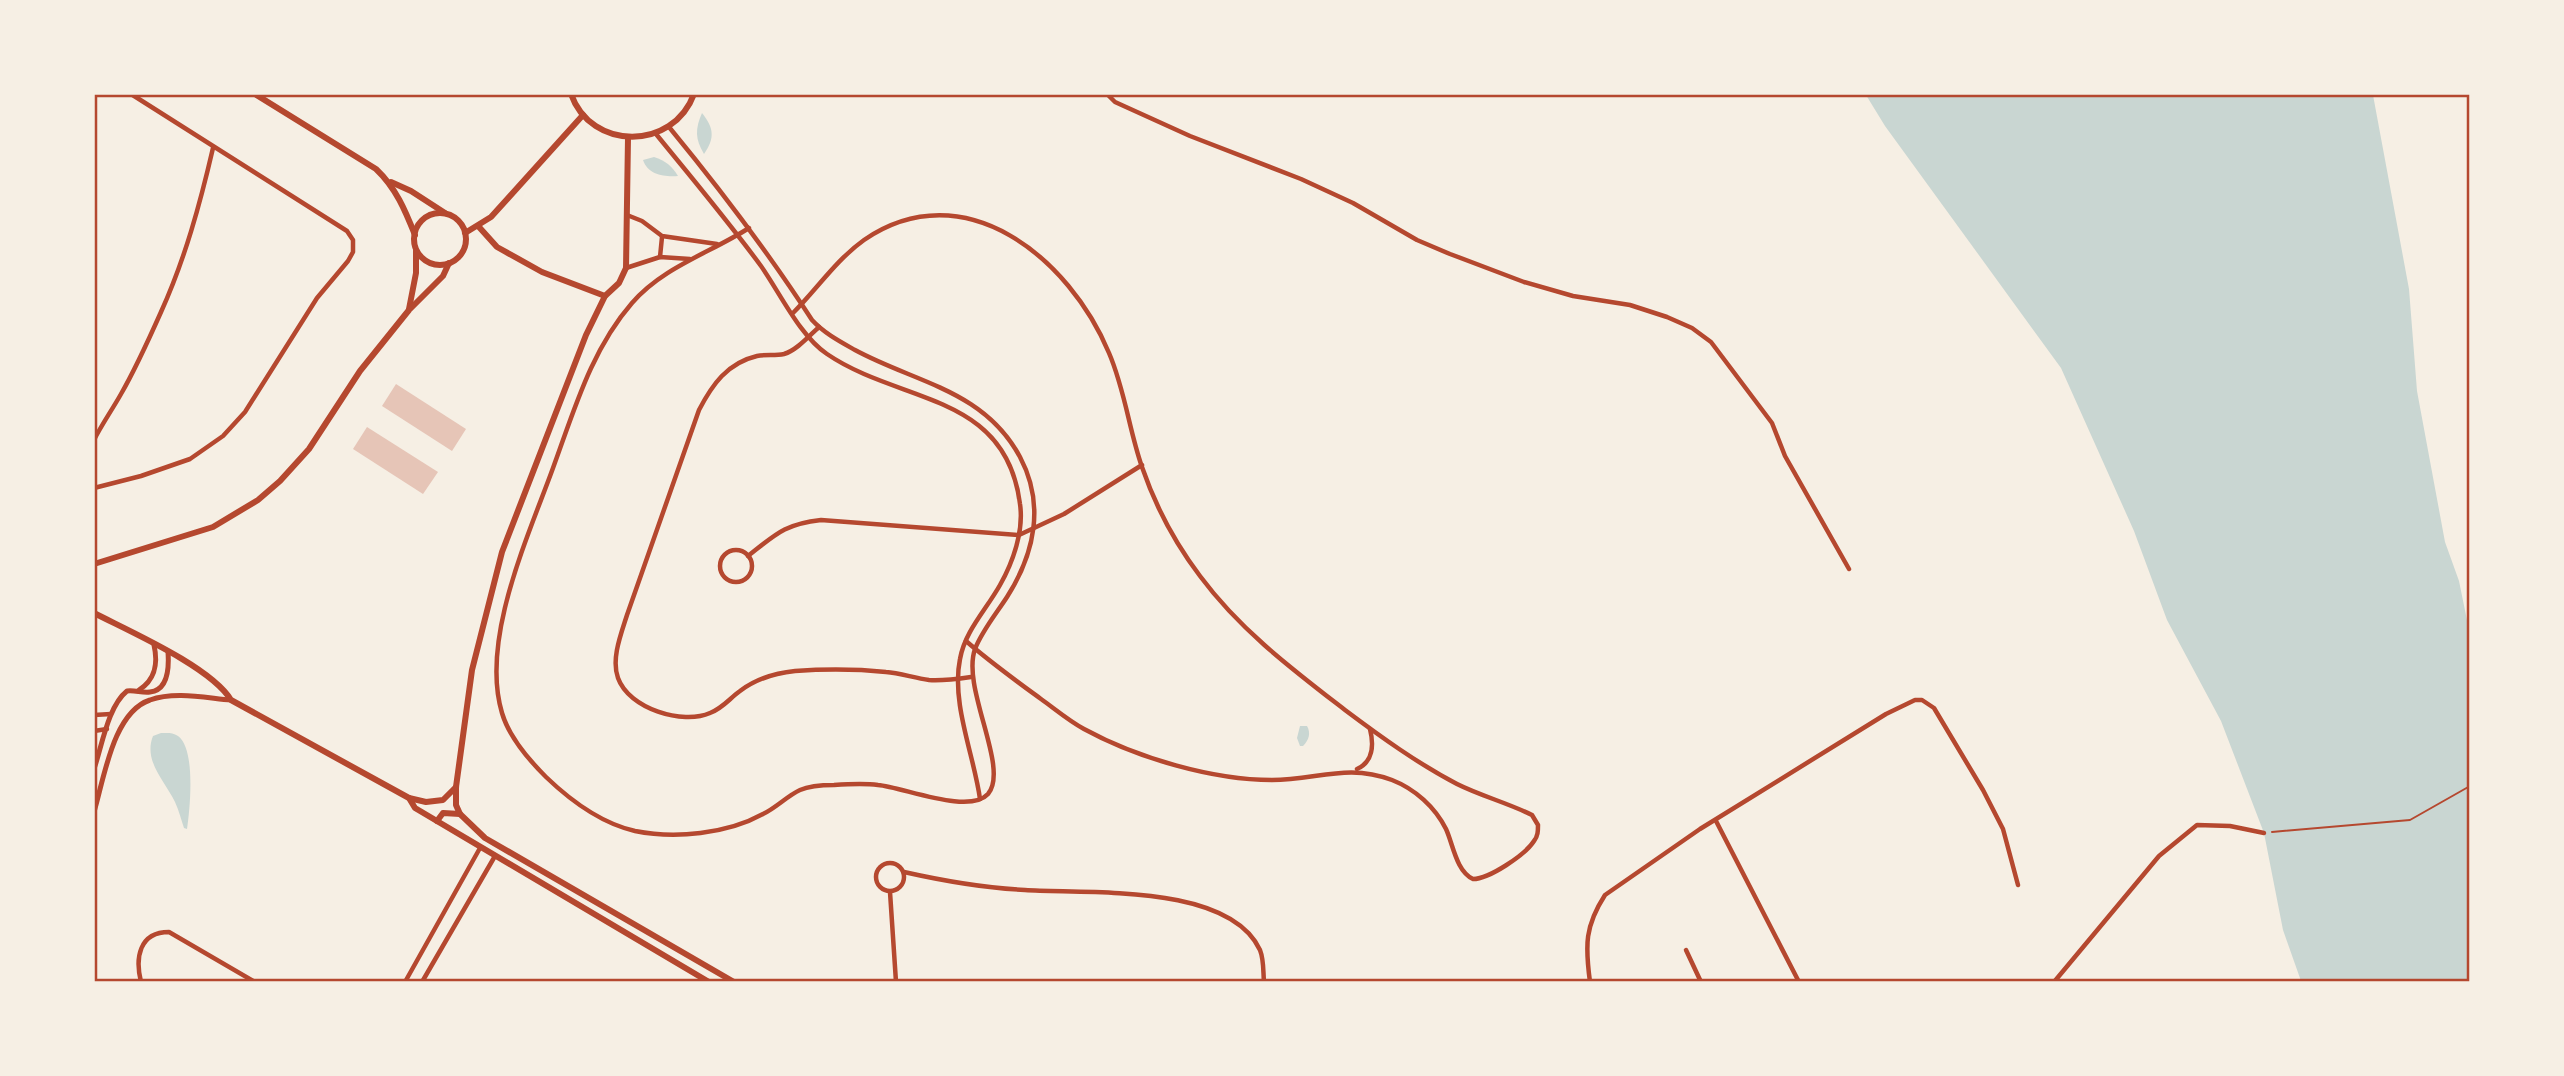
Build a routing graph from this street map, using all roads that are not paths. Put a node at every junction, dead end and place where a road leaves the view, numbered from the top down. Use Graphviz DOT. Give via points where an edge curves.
graph roads {
  1 [pos="131,94"];
  2 [pos="255,94"];
  3 [pos="571,94"];
  4 [pos="694,94"];
  5 [pos="1107,94"];
  6 [pos="583,115"];
  7 [pos="669,127"];
  8 [pos="656,134"];
  9 [pos="628,138"];
  10 [pos="213,148"];
  11 [pos="389,181"];
  12 [pos="447,214"];
  13 [pos="627,215"];
  14 [pos="479,227"];
  15 [pos="750,228"];
  16 [pos="465,233"];
  17 [pos="415,235"];
  18 [pos="662,236"];
  19 [pos="737,236"];
  20 [pos="718,244"];
  21 [pos="416,249"];
  22 [pos="660,257"];
  23 [pos="691,259"];
  24 [pos="449,263"];
  25 [pos="626,268"];
  26 [pos="606,296"];
  27 [pos="803,304"];
  28 [pos="409,310"];
  29 [pos="793,313"];
  30 [pos="819,327"];
  31 [pos="809,336"];
  32 [pos="94,440"];
  33 [pos="1142,465"];
  34 [pos="94,488"];
  35 [pos="1035,528"];
  36 [pos="1019,535"];
  37 [pos="748,556"];
  38 [pos="96,564"];
  39 [pos="1849,569"];
  40 [pos="94,613"];
  41 [pos="966,641"];
  42 [pos="154,645"];
  43 [pos="975,649"];
  44 [pos="168,652"];
  45 [pos="971,677"];
  46 [pos="958,678"];
  47 [pos="138,691"];
  48 [pos="231,700"];
  49 [pos="94,715"];
  50 [pos="111,715"];
  51 [pos="1370,728"];
  52 [pos="107,729"];
  53 [pos="94,731"];
  54 [pos="94,769"];
  55 [pos="1353,770"];
  56 [pos="456,786"];
  57 [pos="409,798"];
  58 [pos="980,799"];
  59 [pos="94,812"];
  60 [pos="460,814"];
  61 [pos="436,821"];
  62 [pos="1716,821"];
  63 [pos="2264,833"];
  64 [pos="480,848"];
  65 [pos="495,856"];
  66 [pos="904,872"];
  67 [pos="2018,884"];
  68 [pos="890,892"];
  69 [pos="1686,950"];
  70 [pos="141,982"];
  71 [pos="255,982"];
  72 [pos="405,982"];
  73 [pos="422,982"];
  74 [pos="709,982"];
  75 [pos="734,982"];
  76 [pos="896,982"];
  77 [pos="1264,982"];
  78 [pos="1590,982"];
  79 [pos="1701,982"];
  80 [pos="1799,982"];
  81 [pos="2054,982"];
  1 -- 10 [label="street"];
  2 -- 11 [label="main road"];
  3 -- 6 [label="main road"];
  4 -- 7 [label="main road" via="682,116"];
  5 -- 39 [label="street" via="1189,136 1342,198 1450,254 1524,282 1630,305 1692,328 1711,342 1772,423 1785,456"];
  6 -- 9 [label="main road" via="603,131"];
  6 -- 14 [label="main road"];
  7 -- 8 [label="main road"];
  7 -- 15 [label="street"];
  8 -- 9 [label="main road"];
  8 -- 19 [label="street"];
  9 -- 13 [label="main road"];
  10 -- 32 [label="street" via="199,207 161,312"];
  10 -- 34 [label="street" via="347,231 354,240 353,252 317,298 246,412 223,436 190,459"];
  11 -- 12 [label="main road"];
  11 -- 17 [label="main road"];
  12 -- 16 [label="main road" via="459,221"];
  12 -- 17 [label="main road" via="423,220"];
  13 -- 18 [label="street"];
  13 -- 25 [label="main road"];
  14 -- 16 [label="main road"];
  14 -- 26 [label="main road" via="497,247 542,272"];
  15 -- 19 [label="street"];
  15 -- 27 [label="street"];
  16 -- 24 [label="main road" via="462,253"];
  17 -- 21 [label="main road"];
  18 -- 20 [label="street"];
  18 -- 22 [label="street"];
  19 -- 20 [label="street"];
  19 -- 29 [label="street"];
  20 -- 23 [label="street"];
  21 -- 24 [label="main road" via="430,263"];
  21 -- 28 [label="main road"];
  22 -- 23 [label="street"];
  22 -- 25 [label="street"];
  23 -- 58 [label="street" via="648,287 625,312 591,366 504,612 497,656 502,715 517,743 565,795 600,818 636,831 690,834 738,824 761,816 797,791 824,786 878,785 955,802"];
  24 -- 28 [label="main road" via="443,276"];
  25 -- 26 [label="main road"];
  26 -- 56 [label="main road" via="586,335 502,552 472,670"];
  27 -- 29 [label="street"];
  27 -- 30 [label="street"];
  27 -- 33 [label="street" via="846,254 888,227 923,217 950,216 1000,229 1054,268 1081,301 1109,351"];
  28 -- 38 [label="main road" via="360,371 309,449 258,500 213,527"];
  29 -- 31 [label="street"];
  30 -- 31 [label="street"];
  30 -- 35 [label="street" via="867,356 965,399 995,422 1028,475"];
  31 -- 36 [label="street" via="826,354 945,404 980,426 999,448 1015,482"];
  31 -- 46 [label="street" via="786,353 738,364 709,390 626,615 616,665 618,678 625,691 654,710 691,718 725,705 746,687 773,674 844,669 929,680"];
  33 -- 35 [label="street"];
  33 -- 51 [label="street" via="1172,533 1199,576 1238,623 1291,670"];
  35 -- 36 [label="street"];
  35 -- 43 [label="street" via="1016,583"];
  36 -- 37 [label="street" via="821,520 786,527"];
  36 -- 41 [label="street" via="1001,584"];
  37 -- 37 [label="street" via="729,552 720,562 723,576 736,582 748,576"];
  40 -- 42 [label="main road"];
  41 -- 43 [label="street"];
  41 -- 46 [label="street"];
  42 -- 44 [label="main road"];
  42 -- 47 [label="street" via="154,672"];
  43 -- 45 [label="street"];
  43 -- 55 [label="street" via="1083,729 1160,760 1216,775 1273,780"];
  44 -- 47 [label="street" via="169,667 162,685 154,692"];
  44 -- 48 [label="main road" via="224,688"];
  45 -- 46 [label="street"];
  45 -- 58 [label="street" via="995,775 989,793"];
  46 -- 58 [label="street"];
  47 -- 50 [label="street" via="123,694"];
  48 -- 57 [label="main road"];
  48 -- 59 [label="street" via="171,696 150,700 133,710 116,739"];
  49 -- 50 [label="street"];
  50 -- 52 [label="street"];
  51 -- 55 [label="street" via="1369,758"];
  51 -- 55 [label="street" via="1459,785 1532,815 1538,825 1536,839 1489,876 1473,878 1464,872 1445,826 1415,792 1389,779"];
  52 -- 53 [label="street"];
  52 -- 54 [label="street"];
  56 -- 57 [label="main road" via="443,800"];
  56 -- 60 [label="main road"];
  57 -- 61 [label="main road" via="415,808"];
  60 -- 61 [label="main road" via="443,813"];
  60 -- 75 [label="main road" via="485,838"];
  61 -- 64 [label="main road"];
  62 -- 67 [label="street" via="1886,714 1922,701 1934,708 1983,789 2003,830"];
  62 -- 78 [label="street" via="1605,894 1592,915 1587,936"];
  62 -- 80 [label="street"];
  63 -- 81 [label="street" via="2197,825 2159,856"];
  64 -- 65 [label="main road"];
  64 -- 72 [label="street"];
  65 -- 73 [label="street"];
  65 -- 74 [label="main road"];
  66 -- 68 [label="street" via="902,886"];
  66 -- 68 [label="street" via="893,863 877,871 878,885"];
  66 -- 77 [label="street" via="975,886 1127,893 1182,901 1245,929 1261,952"];
  68 -- 76 [label="street"];
  69 -- 79 [label="street"];
  70 -- 71 [label="street" via="138,959 142,944 160,932 169,932"];
}
